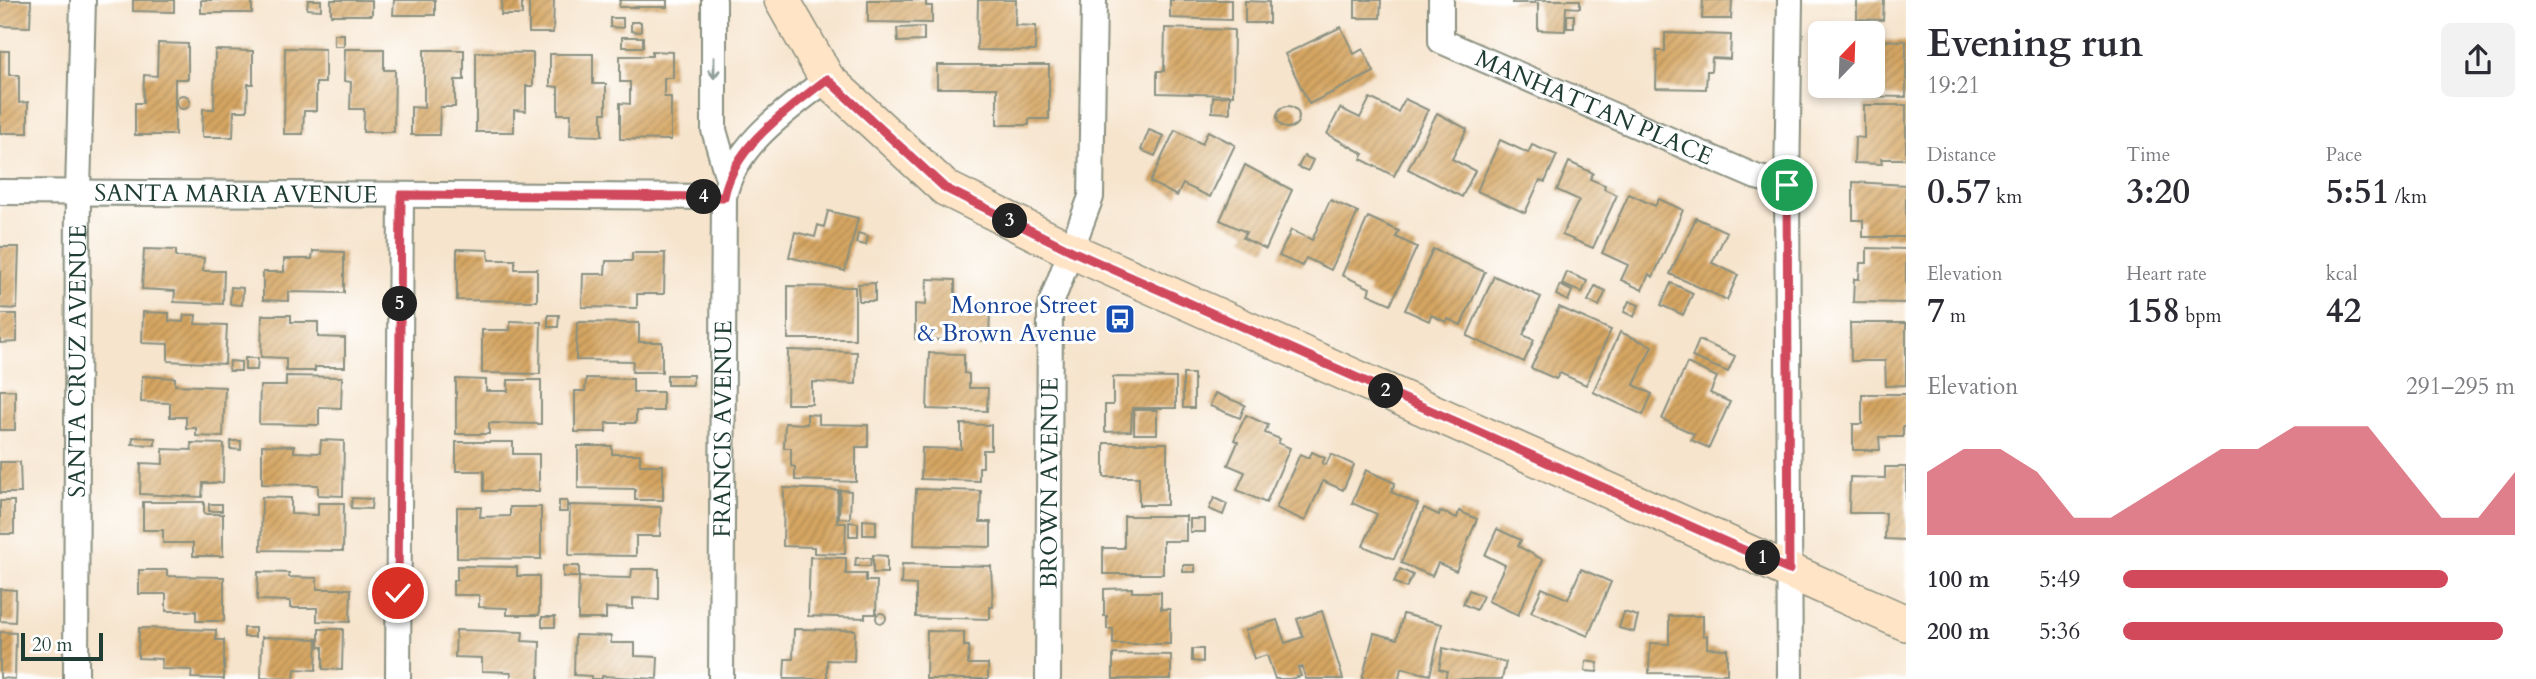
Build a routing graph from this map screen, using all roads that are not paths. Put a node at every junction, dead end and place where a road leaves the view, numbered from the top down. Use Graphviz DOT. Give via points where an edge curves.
graph roads {
  1 [pos="83,0"];
  2 [pos="714,0"];
  3 [pos="782,0"];
  4 [pos="1094,0"];
  5 [pos="1441,0"];
  6 [pos="1790,0"];
  7 [pos="827,79"];
  8 [pos="1787,185"];
  9 [pos="726,188"];
  10 [pos="0,192"];
  11 [pos="78,192"];
  12 [pos="401,195"];
  13 [pos="1072,251"];
  14 [pos="1789,570"];
  15 [pos="1906,624"];
  16 [pos="76,679"];
  17 [pos="398,679"];
  18 [pos="721,679"];
  19 [pos="1048,679"];
  20 [pos="1790,679"];
  1 -- 11 [label="street, SANTA CRUZ AVENUE"];
  2 -- 9 [label="street, FRANCIS AVENUE, one-way" via="714,130"];
  3 -- 7 [label="main road"];
  4 -- 13 [label="street, BROWN AVENUE" via="1091,197"];
  5 -- 8 [label="street, MANHATTAN PLACE" via="1441,41 1756,177"];
  6 -- 8 [label="street"];
  7 -- 9 [label="street" via="751,145"];
  7 -- 13 [label="main road" via="945,188"];
  8 -- 14 [label="street"];
  9 -- 12 [label="street, SANTA MARIA AVENUE"];
  9 -- 18 [label="street, FRANCIS AVENUE"];
  10 -- 11 [label="street, SANTA MARIA AVENUE"];
  11 -- 12 [label="street, SANTA MARIA AVENUE"];
  11 -- 16 [label="street, SANTA CRUZ AVENUE"];
  12 -- 17 [label="street"];
  13 -- 14 [label="main road"];
  13 -- 19 [label="street, BROWN AVENUE" via="1050,306"];
  14 -- 15 [label="main road"];
  14 -- 20 [label="street"];
}
